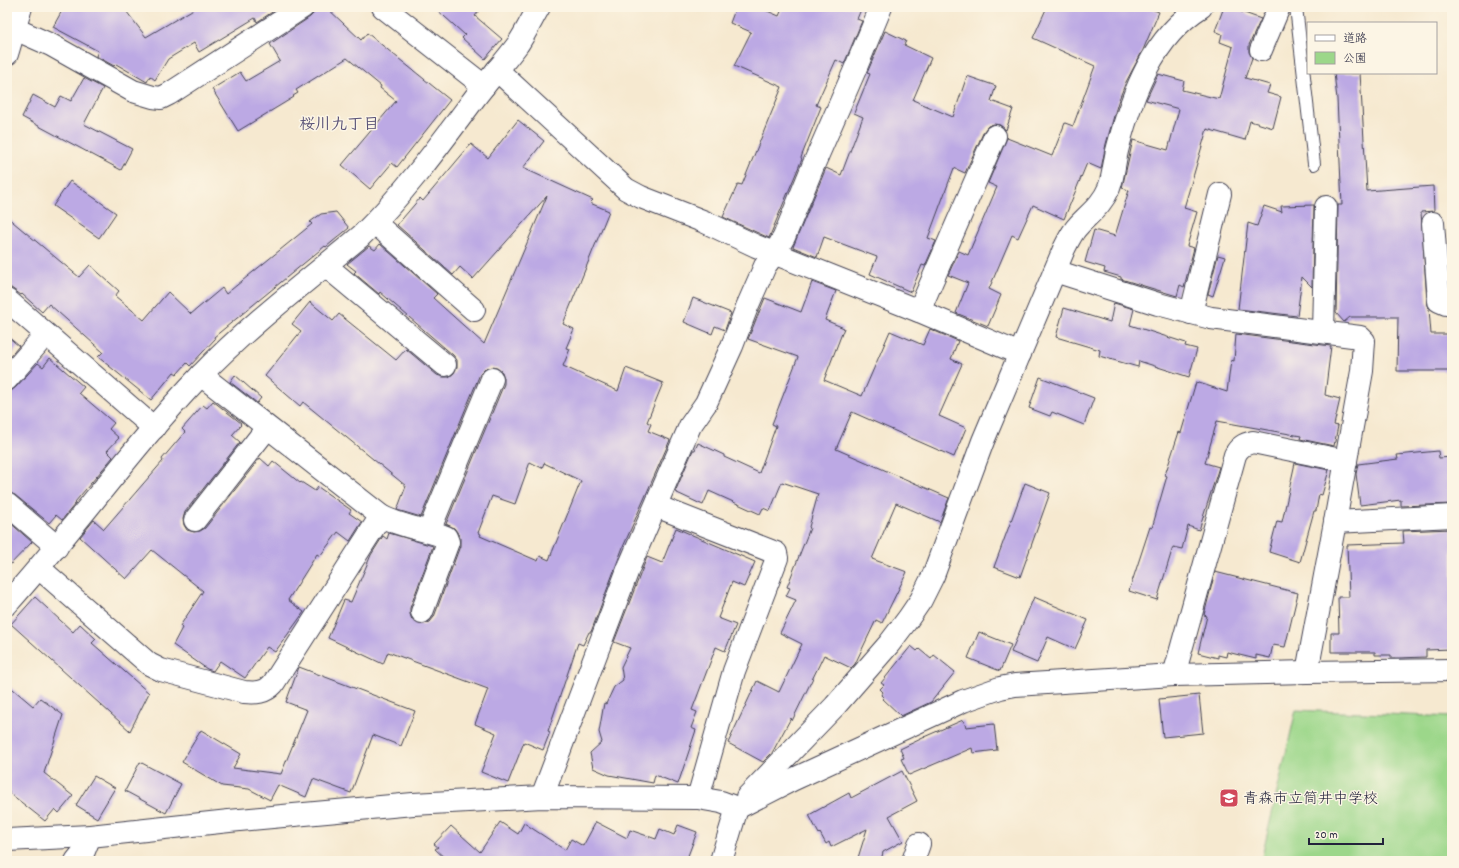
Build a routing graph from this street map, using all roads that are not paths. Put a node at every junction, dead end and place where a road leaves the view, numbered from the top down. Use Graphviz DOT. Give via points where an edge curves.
graph roads {
  1 [pos="21,7"];
  2 [pos="304,7"];
  3 [pos="383,7"];
  4 [pos="539,7"];
  5 [pos="881,7"];
  6 [pos="1279,7"];
  7 [pos="1296,7"];
  8 [pos="1195,8"];
  9 [pos="15,29"];
  10 [pos="1261,50"];
  11 [pos="7,54"];
  12 [pos="491,78"];
  13 [pos="995,136"];
  14 [pos="1314,164"];
  15 [pos="1220,194"];
  16 [pos="1326,207"];
  17 [pos="375,222"];
  18 [pos="1433,223"];
  19 [pos="774,254"];
  20 [pos="326,266"];
  21 [pos="1055,271"];
  22 [pos="7,300"];
  23 [pos="1452,305"];
  24 [pos="474,310"];
  25 [pos="919,311"];
  26 [pos="1191,313"];
  27 [pos="1323,332"];
  28 [pos="46,334"];
  29 [pos="1020,354"];
  30 [pos="445,365"];
  31 [pos="201,376"];
  32 [pos="492,378"];
  33 [pos="7,380"];
  34 [pos="154,428"];
  35 [pos="267,428"];
  36 [pos="1346,461"];
  37 [pos="7,504"];
  38 [pos="656,506"];
  39 [pos="381,516"];
  40 [pos="1452,516"];
  41 [pos="195,520"];
  42 [pos="1335,522"];
  43 [pos="429,531"];
  44 [pos="57,547"];
  45 [pos="40,568"];
  46 [pos="7,604"];
  47 [pos="422,612"];
  48 [pos="1452,670"];
  49 [pos="1307,672"];
  50 [pos="1174,675"];
  51 [pos="542,797"];
  52 [pos="698,798"];
  53 [pos="737,808"];
  54 [pos="90,836"];
  55 [pos="7,840"];
  56 [pos="76,861"];
  57 [pos="721,861"];
  1 -- 9 [label="street"];
  2 -- 9 [label="street" via="161,98 133,91 51,45"];
  3 -- 12 [label="street"];
  4 -- 12 [label="street" via="519,42"];
  5 -- 19 [label="street" via="784,237"];
  6 -- 10 [label="street"];
  7 -- 14 [label="lane"];
  8 -- 21 [label="street" via="1165,39 1147,66 1123,127 1113,176 1104,199 1072,234"];
  9 -- 11 [label="street"];
  12 -- 17 [label="street"];
  12 -- 19 [label="street" via="626,189"];
  13 -- 25 [label="street"];
  15 -- 26 [label="street"];
  16 -- 27 [label="street"];
  17 -- 20 [label="street"];
  17 -- 24 [label="street"];
  18 -- 23 [label="street" via="1439,301"];
  19 -- 25 [label="street" via="800,262"];
  19 -- 38 [label="street" via="765,266 706,403 690,426"];
  20 -- 30 [label="street"];
  20 -- 31 [label="street" via="247,331"];
  21 -- 26 [label="street"];
  21 -- 29 [label="street"];
  22 -- 28 [label="street"];
  25 -- 29 [label="street"];
  26 -- 27 [label="street" via="1237,322"];
  27 -- 36 [label="street" via="1360,337 1364,342 1362,371"];
  28 -- 33 [label="street"];
  28 -- 34 [label="street"];
  29 -- 53 [label="street" via="983,441 933,576 921,600 888,644 835,706"];
  31 -- 34 [label="street"];
  31 -- 35 [label="street"];
  32 -- 43 [label="street"];
  34 -- 44 [label="street"];
  35 -- 39 [label="street"];
  35 -- 41 [label="street"];
  36 -- 42 [label="street"];
  36 -- 50 [label="street" via="1253,442 1238,450 1234,455"];
  37 -- 44 [label="street"];
  38 -- 51 [label="street"];
  38 -- 52 [label="street" via="776,553 777,558 734,671"];
  39 -- 43 [label="street" via="391,522"];
  39 -- 45 [label="street" via="273,684 264,692 244,692 161,670 149,664"];
  40 -- 42 [label="street"];
  42 -- 49 [label="street"];
  43 -- 47 [label="street" via="446,537 448,542"];
  44 -- 45 [label="street"];
  45 -- 46 [label="street"];
  48 -- 49 [label="street"];
  49 -- 50 [label="street"];
  50 -- 53 [label="street" via="1000,688 934,714"];
  51 -- 52 [label="street"];
  51 -- 54 [label="street" via="413,804"];
  52 -- 53 [label="street"];
  53 -- 57 [label="street"];
  54 -- 55 [label="street"];
  54 -- 56 [label="street" via="84,851"];
}
